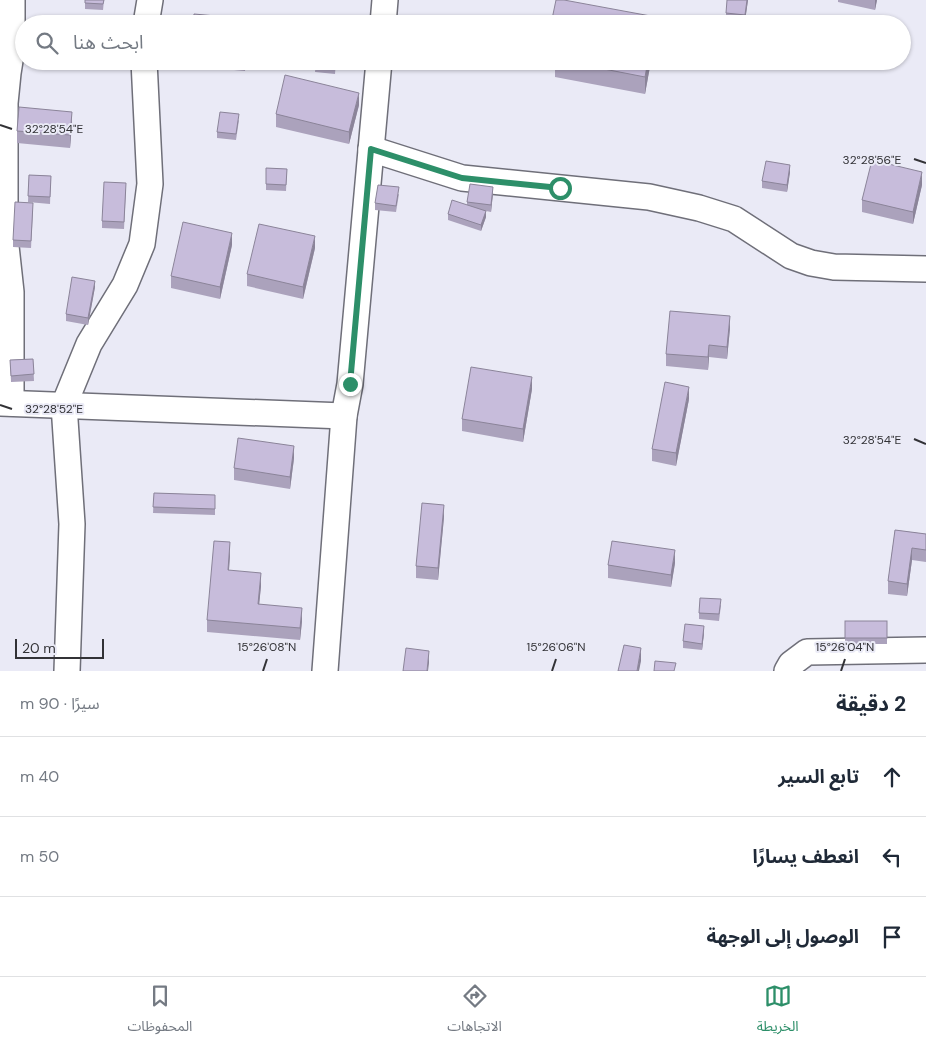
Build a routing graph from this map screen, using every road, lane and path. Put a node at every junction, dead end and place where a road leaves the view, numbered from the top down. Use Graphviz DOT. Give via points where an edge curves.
graph roads {
  1 [pos="12,0"];
  2 [pos="150,0"];
  3 [pos="386,0"];
  4 [pos="148,15"];
  5 [pos="384,15"];
  6 [pos="144,70"];
  7 [pos="378,70"];
  8 [pos="371,149"];
  9 [pos="926,268"];
  10 [pos="6,403"];
  11 [pos="64,405"];
  12 [pos="344,416"];
  13 [pos="926,650"];
  14 [pos="67,671"];
  15 [pos="325,671"];
  16 [pos="787,671"];
  1 -- 10 [label="street" via="12,48 5,103 5,236 11,292"];
  2 -- 4 [label="street"];
  3 -- 5 [label="street"];
  6 -- 11 [label="street" via="150,184 142,244 125,285 89,344"];
  7 -- 8 [label="street"];
  8 -- 9 [label="street" via="462,178 648,197 699,208 734,220 791,256 811,263 834,267"];
  8 -- 12 [label="street"];
  10 -- 11 [label="street"];
  11 -- 12 [label="street"];
  11 -- 14 [label="street" via="72,524"];
  12 -- 15 [label="street"];
  13 -- 16 [label="street" via="806,652"];
}
